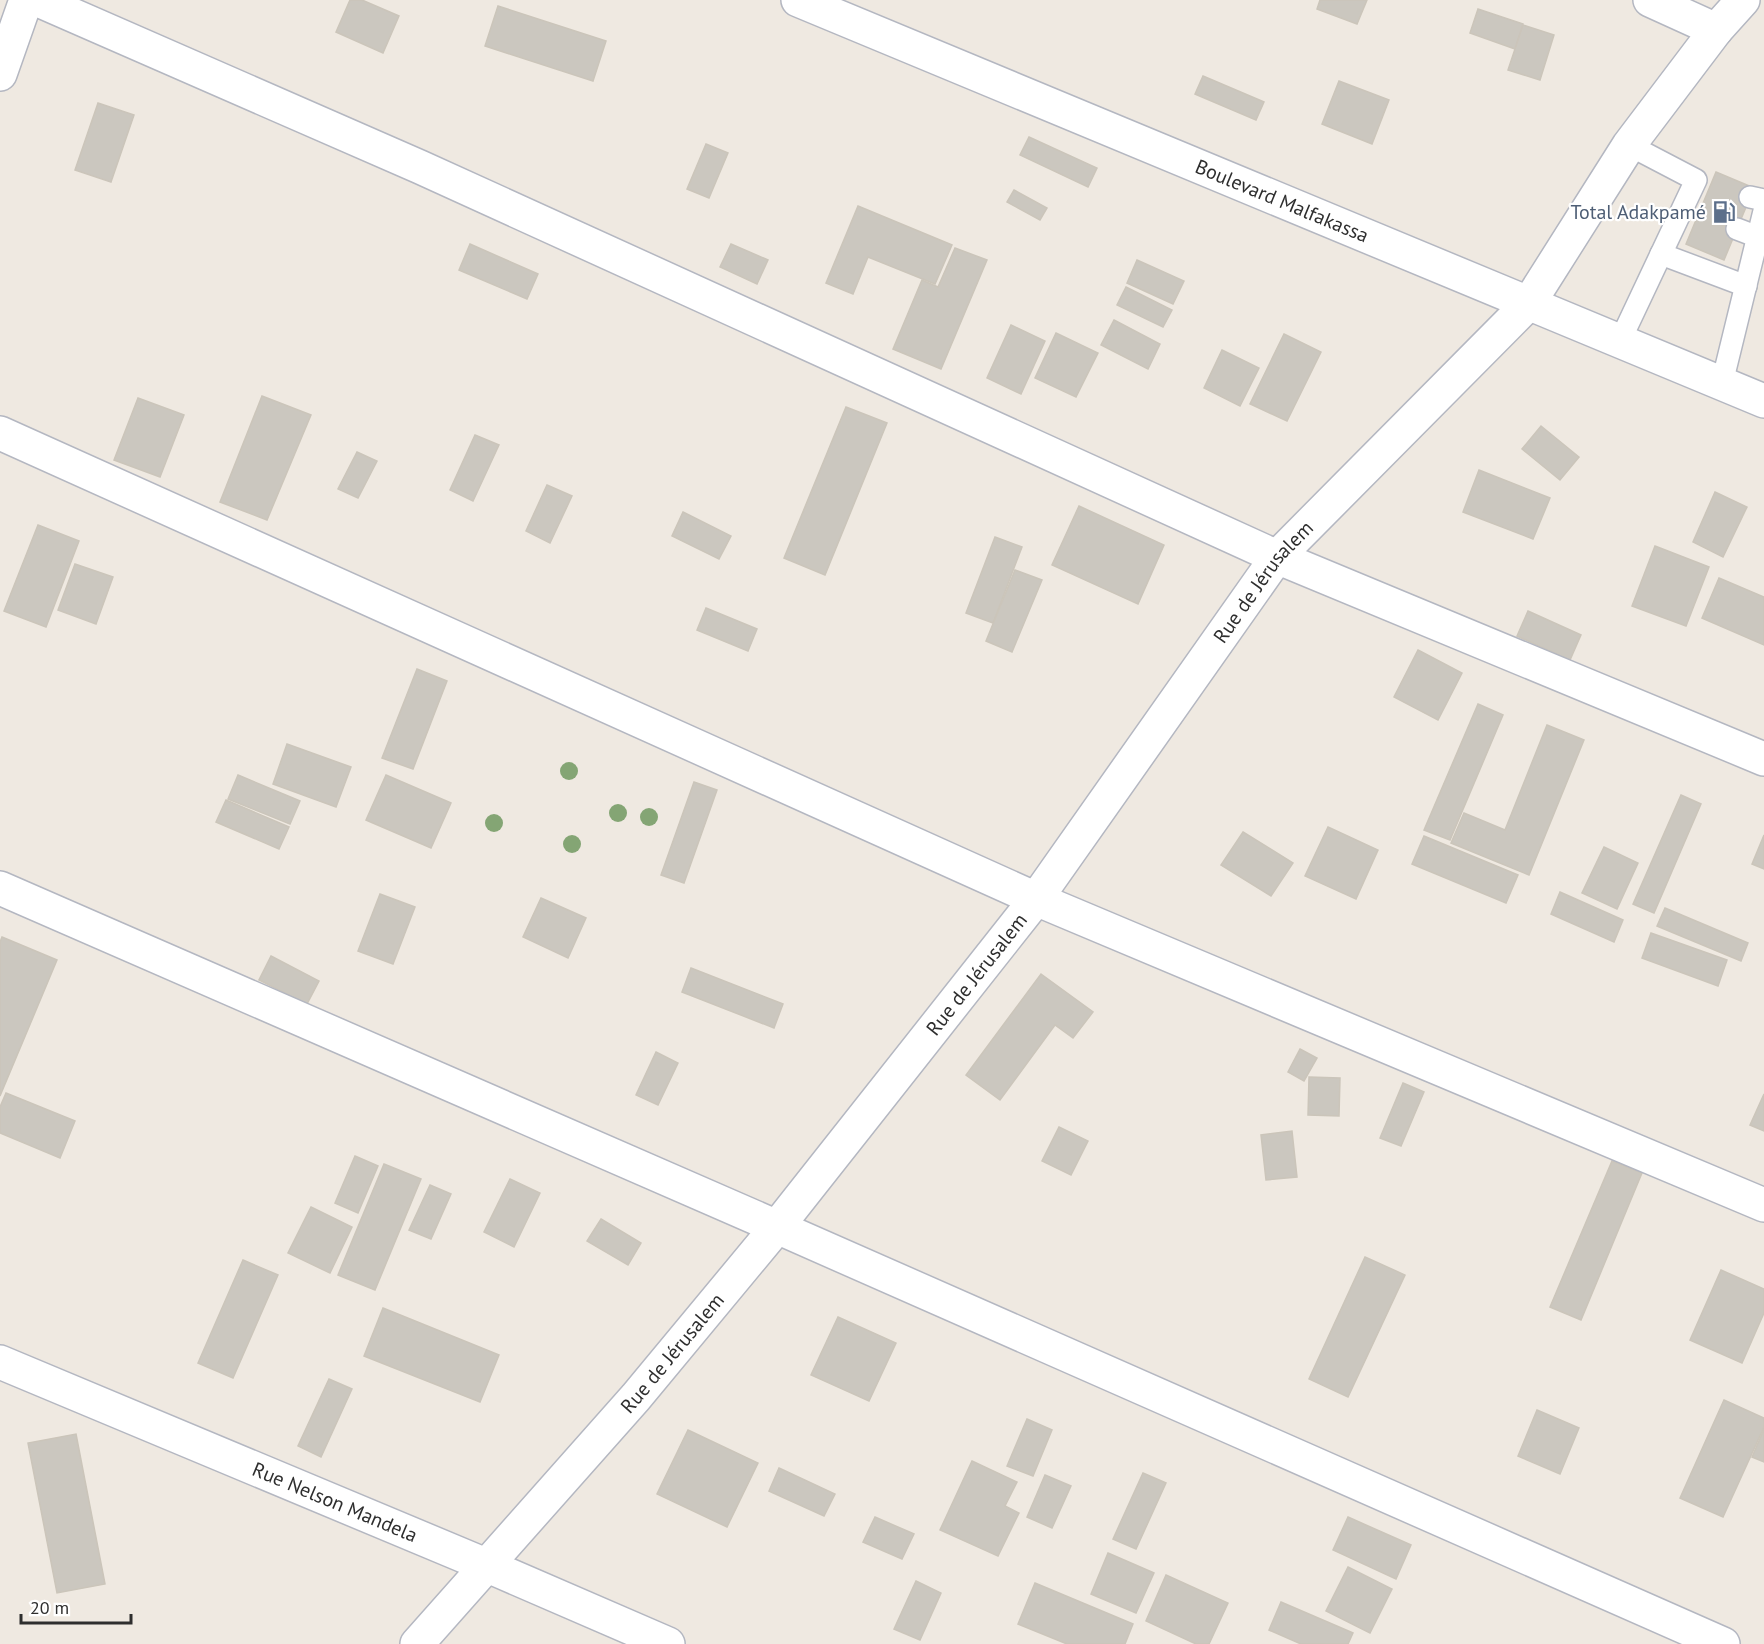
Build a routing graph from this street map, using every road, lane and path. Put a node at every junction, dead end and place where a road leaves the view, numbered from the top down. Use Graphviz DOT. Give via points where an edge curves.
graph roads {
  1 [pos="26,0"];
  2 [pos="38,0"];
  3 [pos="798,0"];
  4 [pos="1650,0"];
  5 [pos="1743,0"];
  6 [pos="836,7"];
  7 [pos="1716,30"];
  8 [pos="0,74"];
  9 [pos="1629,145"];
  10 [pos="1759,203"];
  11 [pos="1737,229"];
  12 [pos="1758,237"];
  13 [pos="1661,254"];
  14 [pos="1746,286"];
  15 [pos="1529,303"];
  16 [pos="1620,341"];
  17 [pos="1722,383"];
  18 [pos="1764,401"];
  19 [pos="0,433"];
  20 [pos="1277,557"];
  21 [pos="1764,759"];
  22 [pos="0,888"];
  23 [pos="1036,898"];
  24 [pos="1764,1205"];
  25 [pos="777,1227"];
  26 [pos="0,1362"];
  27 [pos="488,1566"];
  28 [pos="417,1644"];
  29 [pos="668,1644"];
  30 [pos="1723,1644"];
  1 -- 8 [label="street"];
  2 -- 20 [label="street" via="420,167"];
  3 -- 6 [label="street, Boulevard Malfakassa"];
  4 -- 7 [label="street"];
  5 -- 7 [label="street, Rue de Jérusalem"];
  6 -- 15 [label="street, Boulevard Malfakassa"];
  7 -- 9 [label="street, Rue de Jérusalem"];
  9 -- 13 [label="lane" via="1704,182 1689,214"];
  9 -- 15 [label="street, Rue de Jérusalem"];
  10 -- 12 [label="lane"];
  11 -- 12 [label="lane"];
  12 -- 14 [label="lane"];
  13 -- 14 [label="lane"];
  13 -- 16 [label="lane"];
  14 -- 17 [label="lane"];
  15 -- 16 [label="street, Boulevard Malfakassa"];
  15 -- 20 [label="street, Rue de Jérusalem"];
  16 -- 17 [label="street, Boulevard Malfakassa"];
  17 -- 18 [label="street, Boulevard Malfakassa"];
  19 -- 23 [label="street"];
  20 -- 21 [label="street"];
  20 -- 23 [label="street, Rue de Jérusalem"];
  22 -- 25 [label="street"];
  23 -- 24 [label="street"];
  23 -- 25 [label="street, Rue de Jérusalem"];
  25 -- 27 [label="street, Rue de Jérusalem"];
  25 -- 30 [label="street"];
  26 -- 27 [label="street, Rue Nelson Mandela"];
  27 -- 28 [label="street, Rue de Jérusalem"];
  27 -- 29 [label="street, Rue Nelson Mandela"];
}
